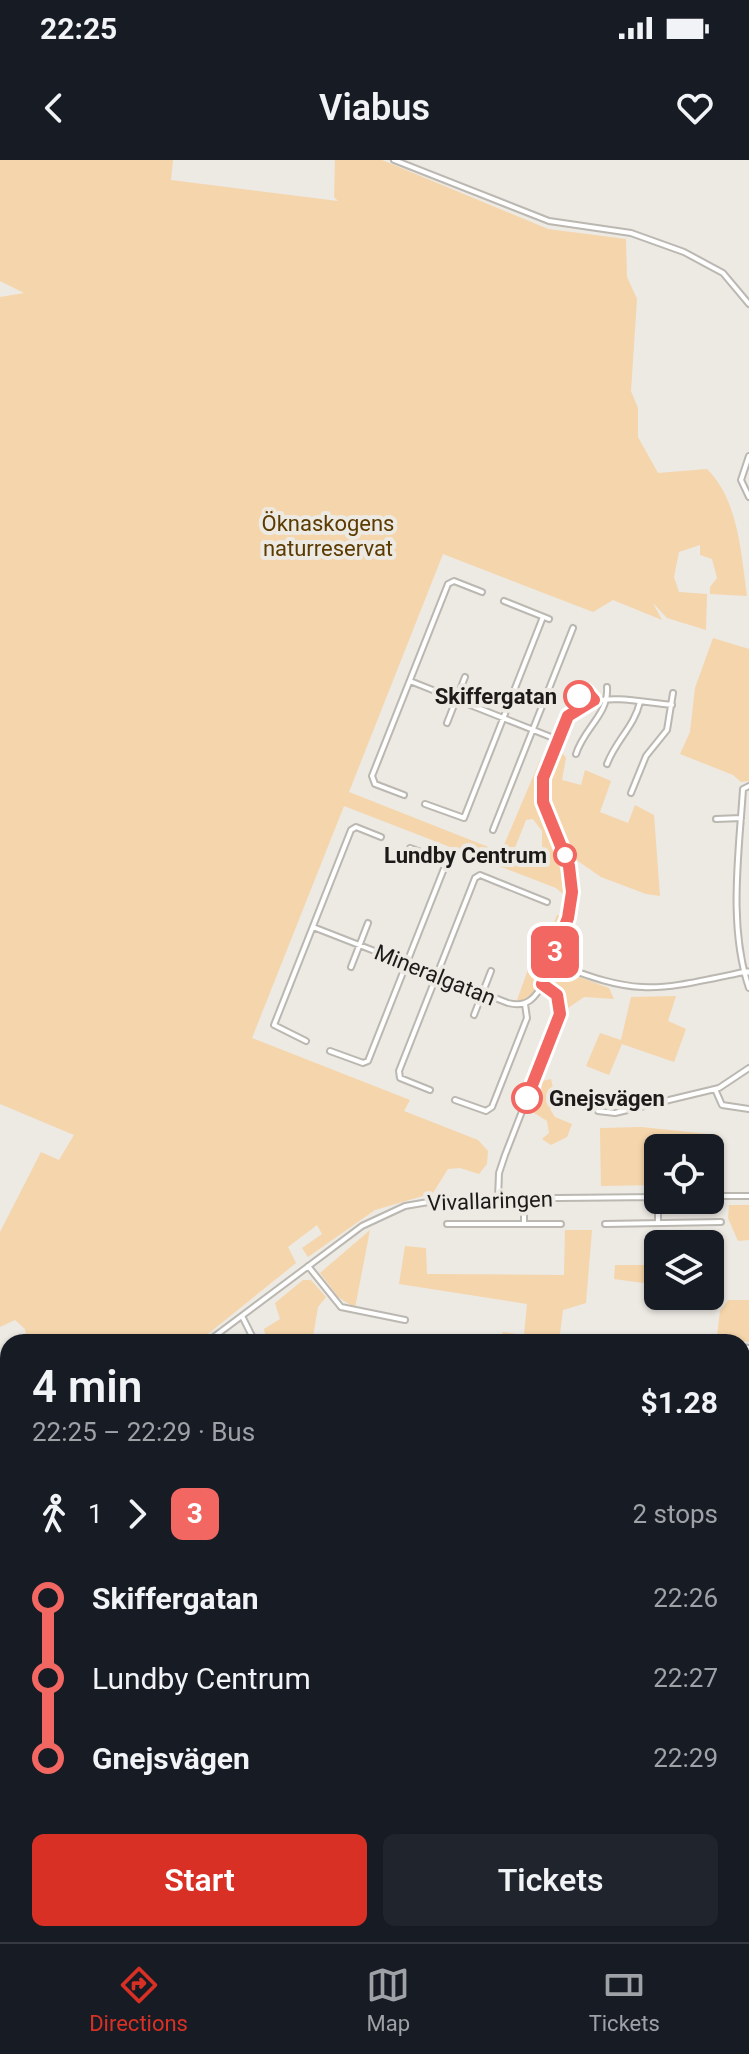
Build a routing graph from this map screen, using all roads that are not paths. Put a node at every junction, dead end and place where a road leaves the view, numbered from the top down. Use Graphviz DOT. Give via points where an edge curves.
graph roads {
  1 [pos="394,160"];
  2 [pos="749,304"];
  3 [pos="749,456"];
  4 [pos="749,497"];
  5 [pos="482,592"];
  6 [pos="504,601"];
  7 [pos="573,628"];
  8 [pos="465,677"];
  9 [pos="409,681"];
  10 [pos="607,687"];
  11 [pos="673,693"];
  12 [pos="457,699"];
  13 [pos="609,699"];
  14 [pos="640,702"];
  15 [pos="672,705"];
  16 [pos="504,718"];
  17 [pos="447,723"];
  18 [pos="533,730"];
  19 [pos="556,739"];
  20 [pos="576,754"];
  21 [pos="607,764"];
  22 [pos="749,786"];
  23 [pos="631,793"];
  24 [pos="404,795"];
  25 [pos="425,804"];
  26 [pos="741,818"];
  27 [pos="716,819"];
  28 [pos="493,830"];
  29 [pos="381,837"];
  30 [pos="410,848"];
  31 [pos="547,902"];
  32 [pos="368,923"];
  33 [pos="313,927"];
  34 [pos="360,945"];
  35 [pos="551,962"];
  36 [pos="407,963"];
  37 [pos="351,967"];
  38 [pos="491,971"];
  39 [pos="746,972"];
  40 [pos="436,975"];
  41 [pos="542,984"];
  42 [pos="749,988"];
  43 [pos="482,993"];
  44 [pos="525,1004"];
  45 [pos="474,1015"];
  46 [pos="306,1041"];
  47 [pos="330,1051"];
  48 [pos="749,1068"];
  49 [pos="715,1089"];
  50 [pos="430,1090"];
  51 [pos="455,1100"];
  52 [pos="749,1109"];
  53 [pos="598,1111"];
  54 [pos="724,1196"];
  55 [pos="749,1196"];
  56 [pos="644,1197"];
  57 [pos="524,1198"];
  58 [pos="498,1199"];
  59 [pos="658,1214"];
  60 [pos="721,1222"];
  61 [pos="658,1223"];
  62 [pos="447,1224"];
  63 [pos="561,1224"];
  64 [pos="605,1224"];
  65 [pos="524,1225"];
  66 [pos="308,1266"];
  67 [pos="242,1316"];
  68 [pos="405,1320"];
  69 [pos="218,1334"];
  70 [pos="251,1334"];
  1 -- 2 [label="street" via="549,221 631,233 684,252 723,273"];
  3 -- 4 [label="street" via="741,480"];
  5 -- 9 [label="street" via="454,581 448,584"];
  6 -- 16 [label="street" via="546,618"];
  7 -- 18 [label="street"];
  8 -- 12 [label="street"];
  9 -- 12 [label="street"];
  9 -- 24 [label="street" via="371,779"];
  10 -- 13 [label="street"];
  11 -- 15 [label="street"];
  12 -- 16 [label="street"];
  12 -- 17 [label="street"];
  13 -- 14 [label="street, Mineralgatan"];
  13 -- 19 [label="street, Mineralgatan" via="579,706"];
  13 -- 20 [label="street" via="586,729"];
  14 -- 15 [label="street, Mineralgatan"];
  14 -- 21 [label="street" via="633,726 616,743"];
  15 -- 23 [label="street" via="667,730 646,756"];
  16 -- 18 [label="street"];
  16 -- 25 [label="street" via="464,818"];
  18 -- 19 [label="street"];
  18 -- 28 [label="street"];
  19 -- 35 [label="street, Mineralgatan" via="542,795 569,866 572,892"];
  22 -- 26 [label="street" via="743,789"];
  26 -- 27 [label="street"];
  26 -- 39 [label="street" via="739,937"];
  29 -- 33 [label="street" via="356,827 351,830"];
  30 -- 36 [label="street" via="445,866"];
  31 -- 40 [label="street" via="476,876"];
  32 -- 34 [label="street"];
  33 -- 34 [label="street, Mineralgatan"];
  33 -- 46 [label="street" via="274,1025"];
  34 -- 36 [label="street, Mineralgatan"];
  34 -- 37 [label="street"];
  35 -- 39 [label="street" via="639,990 681,987"];
  35 -- 41 [label="street, Mineralgatan"];
  36 -- 40 [label="street, Mineralgatan"];
  36 -- 47 [label="street" via="368,1061"];
  38 -- 43 [label="street"];
  39 -- 42 [label="street"];
  40 -- 43 [label="street, Mineralgatan"];
  40 -- 50 [label="street" via="398,1073"];
  41 -- 44 [label="street, Mineralgatan"];
  41 -- 58 [label="street" via="557,995 560,1014 505,1155"];
  43 -- 44 [label="street, Mineralgatan"];
  43 -- 45 [label="street"];
  44 -- 51 [label="street" via="527,1018 492,1107 486,1111"];
  48 -- 49 [label="street"];
  49 -- 52 [label="street" via="722,1105"];
  49 -- 53 [label="street" via="615,1113"];
  54 -- 55 [label="street"];
  56 -- 57 [label="street, Vivallaringen"];
  57 -- 58 [label="street, Vivallaringen"];
  57 -- 65 [label="street"];
  58 -- 66 [label="street, Vivallaringen" via="435,1200 395,1209"];
  59 -- 61 [label="street"];
  60 -- 61 [label="street"];
  61 -- 64 [label="street"];
  62 -- 65 [label="street"];
  63 -- 65 [label="street"];
  66 -- 67 [label="street, Vivallaringen"];
  66 -- 68 [label="street" via="341,1307"];
  67 -- 69 [label="street, Vivallaringen"];
  67 -- 70 [label="street"];
}
